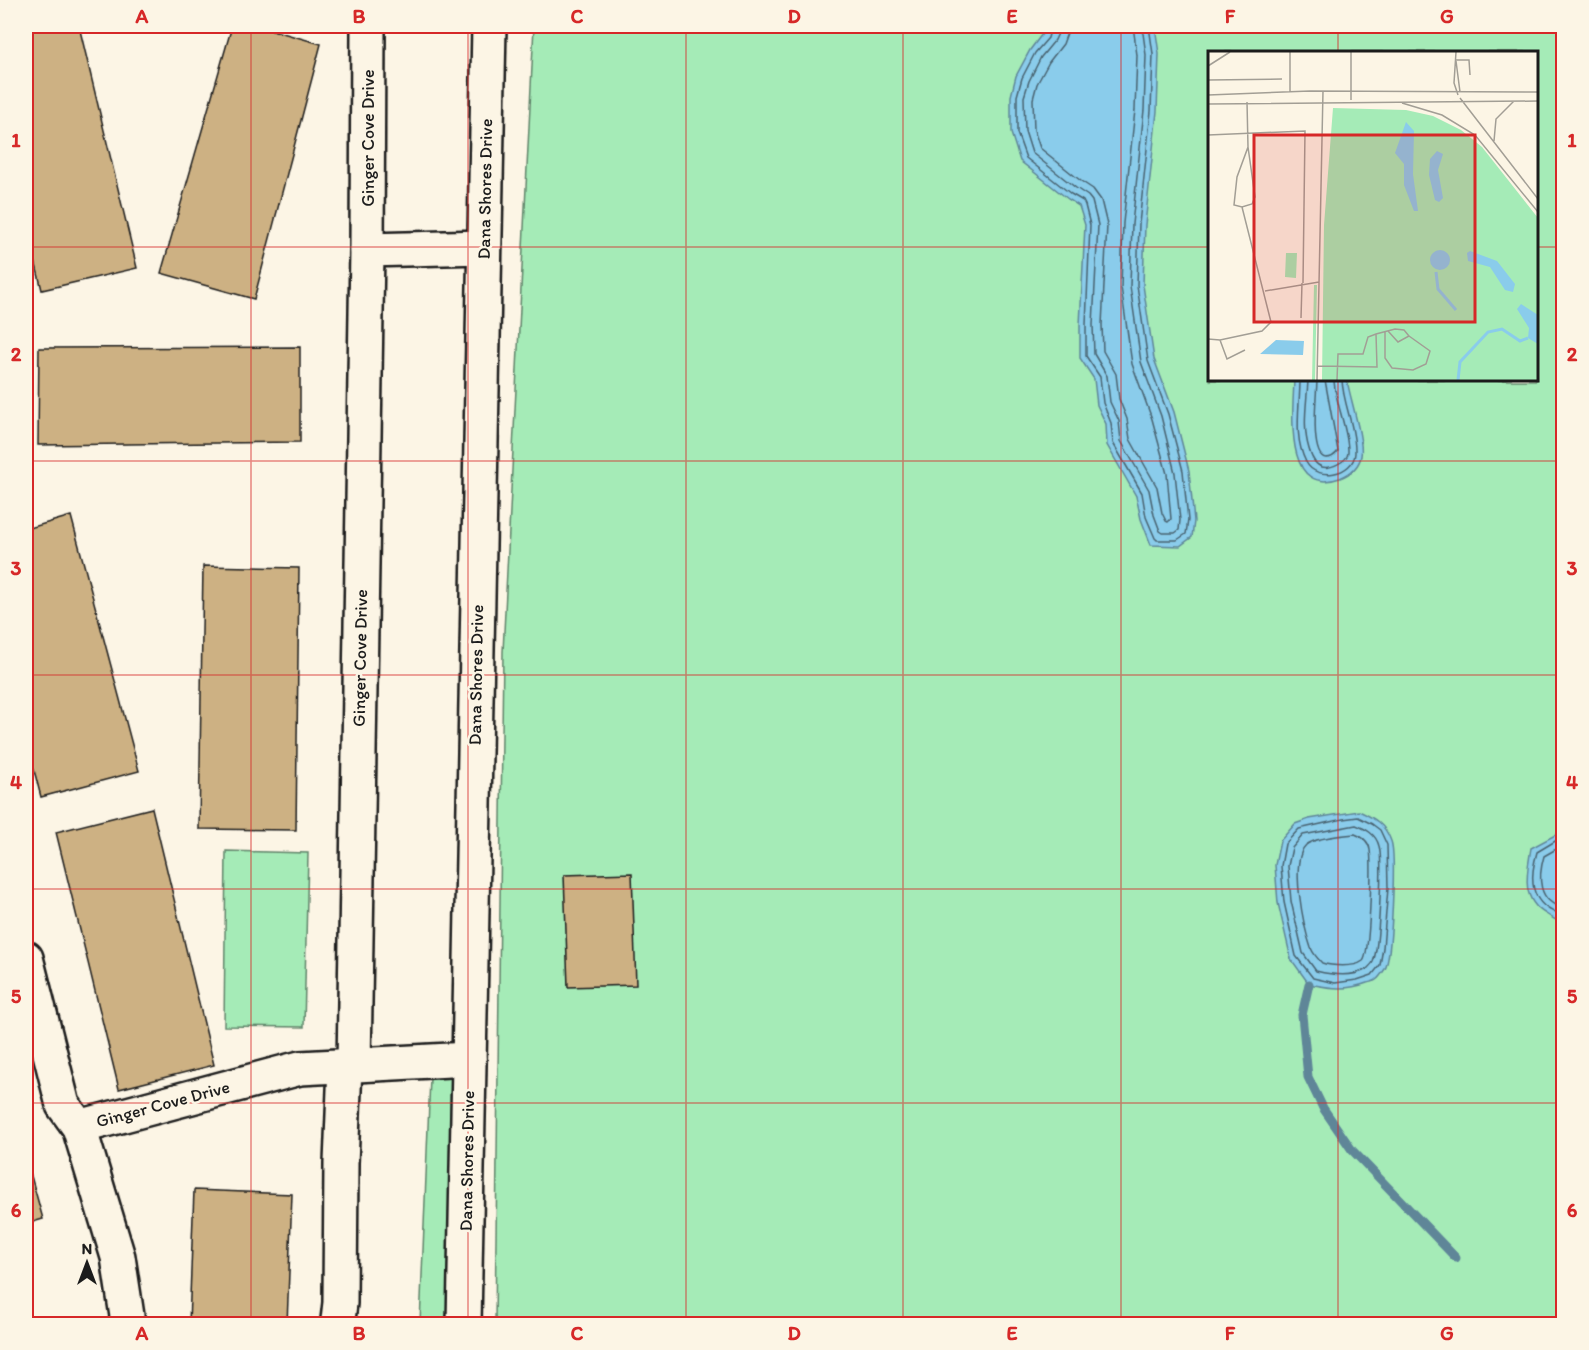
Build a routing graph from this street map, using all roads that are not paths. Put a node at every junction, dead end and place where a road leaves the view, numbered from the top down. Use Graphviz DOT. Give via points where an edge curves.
graph roads {
  1 [pos="368,26"];
  2 [pos="489,26"];
  3 [pos="484,247"];
  4 [pos="367,250"];
  5 [pos="26,958"];
  6 [pos="469,1059"];
  7 [pos="349,1066"];
  8 [pos="79,1127"];
  9 [pos="338,1320"];
  10 [pos="126,1324"];
  11 [pos="464,1324"];
  1 -- 4 [label="street, Ginger Cove Drive"];
  2 -- 3 [label="street, Dana Shores Drive"];
  3 -- 4 [label="street"];
  3 -- 6 [label="street, Dana Shores Drive"];
  4 -- 7 [label="street, Ginger Cove Drive"];
  5 -- 8 [label="street, Ginger Cove Drive" via="63,1105"];
  6 -- 7 [label="street, Ginger Cove Drive"];
  6 -- 11 [label="street, Dana Shores Drive"];
  7 -- 8 [label="street, Ginger Cove Drive" via="300,1068"];
  7 -- 9 [label="street" via="341,1163"];
  8 -- 10 [label="street, Ginger Cove Drive" via="118,1257"];
}
